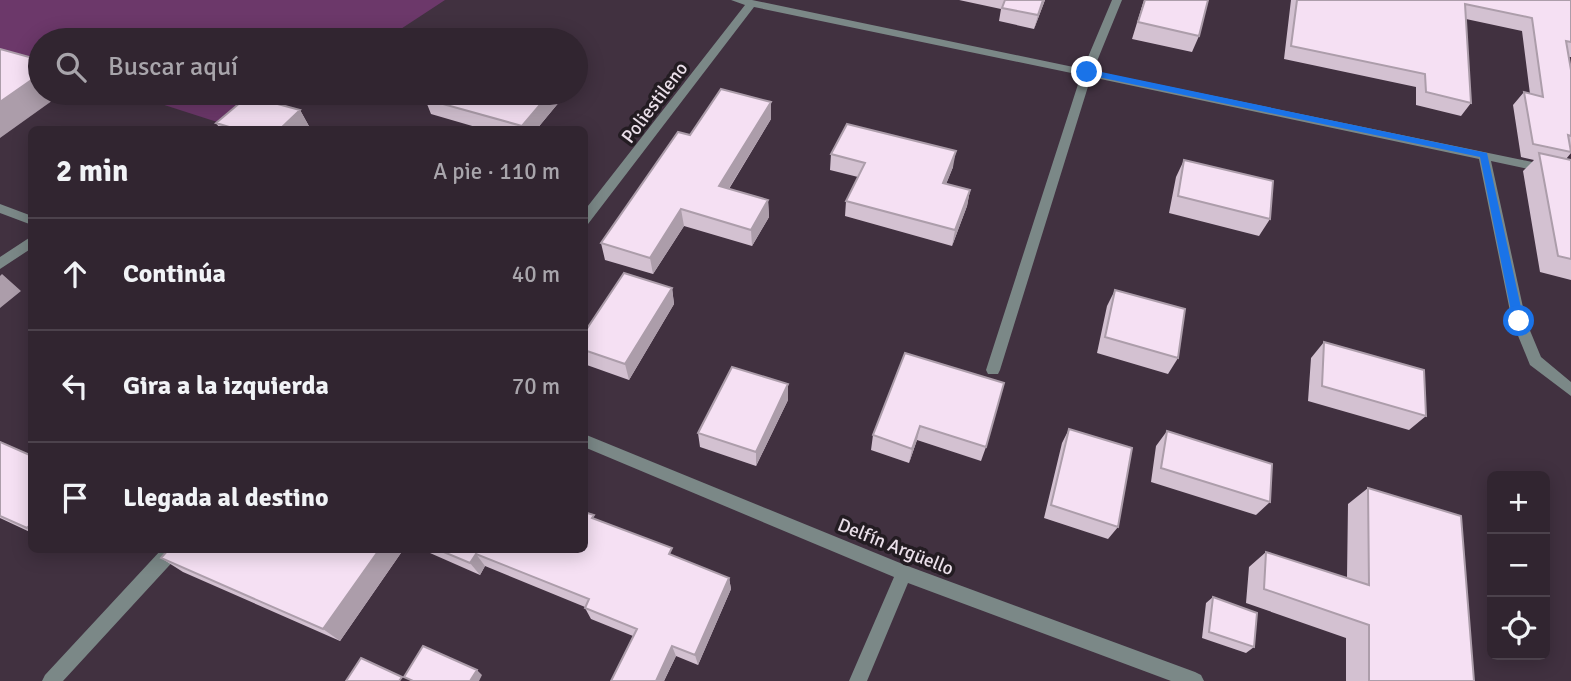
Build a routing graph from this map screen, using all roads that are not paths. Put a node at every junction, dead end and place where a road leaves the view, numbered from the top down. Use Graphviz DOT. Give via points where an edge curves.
graph roads {
  1 [pos="736,0"];
  2 [pos="1117,0"];
  3 [pos="752,3"];
  4 [pos="1087,72"];
  5 [pos="1484,155"];
  6 [pos="1571,174"];
  7 [pos="0,208"];
  8 [pos="588,216"];
  9 [pos="28,219"];
  10 [pos="28,244"];
  11 [pos="0,264"];
  12 [pos="993,370"];
  13 [pos="1571,390"];
  14 [pos="588,442"];
  15 [pos="169,553"];
  16 [pos="904,573"];
  17 [pos="51,681"];
  18 [pos="858,681"];
  19 [pos="1195,681"];
  1 -- 3 [label="street"];
  2 -- 4 [label="street"];
  3 -- 4 [label="street"];
  3 -- 8 [label="street, Poliestileno"];
  4 -- 5 [label="street"];
  4 -- 12 [label="street"];
  5 -- 6 [label="street"];
  5 -- 13 [label="street" via="1519,321 1535,361"];
  7 -- 9 [label="street"];
  10 -- 11 [label="street"];
  14 -- 16 [label="street, Delfín Argüello"];
  15 -- 17 [label="street"];
  16 -- 18 [label="street"];
  16 -- 19 [label="street, Delfín Argüello"];
}
